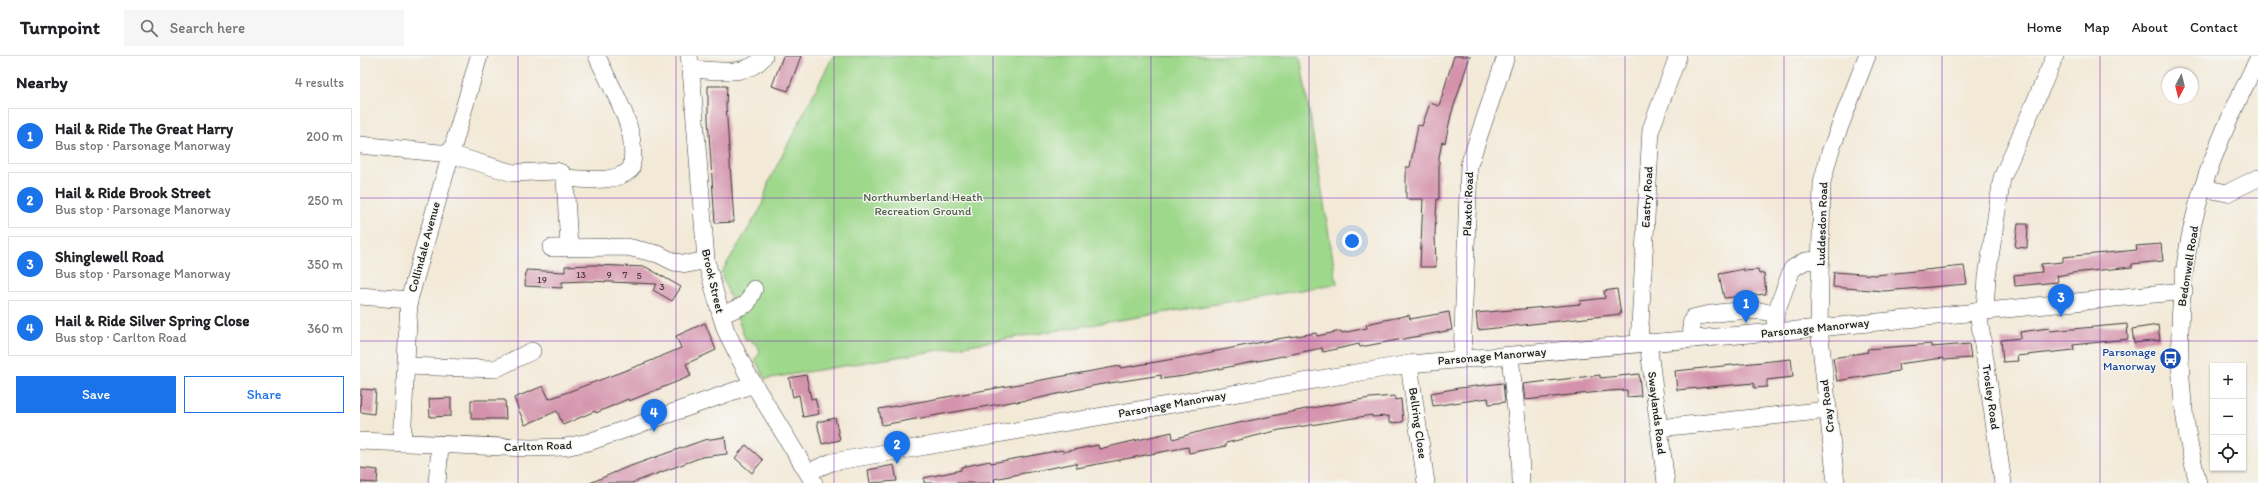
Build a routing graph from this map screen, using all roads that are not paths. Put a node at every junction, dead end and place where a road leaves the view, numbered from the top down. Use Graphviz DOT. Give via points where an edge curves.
graph roads {
  1 [pos="479,56"];
  2 [pos="597,56"];
  3 [pos="764,56"];
  4 [pos="1506,56"];
  5 [pos="1678,56"];
  6 [pos="1867,56"];
  7 [pos="2055,56"];
  8 [pos="2258,59"];
  9 [pos="690,62"];
  10 [pos="360,145"];
  11 [pos="450,154"];
  12 [pos="566,178"];
  13 [pos="2258,178"];
  14 [pos="2203,188"];
  15 [pos="569,247"];
  16 [pos="552,248"];
  17 [pos="706,260"];
  18 [pos="1821,260"];
  19 [pos="754,289"];
  20 [pos="2184,291"];
  21 [pos="360,296"];
  22 [pos="410,300"];
  23 [pos="1981,311"];
  24 [pos="721,315"];
  25 [pos="1775,315"];
  26 [pos="1818,328"];
  27 [pos="1776,332"];
  28 [pos="1693,340"];
  29 [pos="1644,342"];
  30 [pos="532,351"];
  31 [pos="1510,356"];
  32 [pos="1462,358"];
  33 [pos="1409,364"];
  34 [pos="406,366"];
  35 [pos="754,384"];
  36 [pos="1828,410"];
  37 [pos="1659,428"];
  38 [pos="360,441"];
  39 [pos="402,443"];
  40 [pos="440,446"];
  41 [pos="811,477"];
  42 [pos="438,483"];
  43 [pos="1426,483"];
  44 [pos="1521,483"];
  45 [pos="1666,483"];
  46 [pos="1836,483"];
  47 [pos="2003,483"];
  48 [pos="2198,483"];
  1 -- 11 [label="street, Collindale Avenue"];
  2 -- 12 [label="street" via="628,122 633,148 631,169 622,175 605,179"];
  3 -- 9 [label="street" via="758,65 745,71"];
  4 -- 32 [label="street, Plaxtol Road" via="1469,165"];
  5 -- 29 [label="street, Eastry Road" via="1651,129"];
  6 -- 18 [label="street, Luddesdon Road" via="1830,152 1822,182"];
  7 -- 23 [label="street, Trosley Road" via="2002,178"];
  8 -- 14 [label="street, Bedonwell Road" via="2217,148"];
  9 -- 17 [label="street, Brook Street"];
  10 -- 11 [label="street"];
  11 -- 12 [label="street" via="514,173 556,171"];
  11 -- 22 [label="street, Collindale Avenue"];
  12 -- 15 [label="street"];
  13 -- 14 [label="street" via="2227,193"];
  14 -- 20 [label="street, Bedonwell Road" via="2189,246"];
  15 -- 16 [label="street"];
  15 -- 17 [label="street" via="627,247 653,252 674,262 688,264"];
  17 -- 24 [label="street, Brook Street"];
  18 -- 25 [label="street" via="1805,261 1792,268"];
  18 -- 26 [label="street, Luddesdon Road"];
  19 -- 24 [label="street" via="747,304"];
  20 -- 23 [label="street, Parsonage Manorway"];
  20 -- 48 [label="street, Bedonwell Road" via="2180,319 2183,416"];
  21 -- 22 [label="street"];
  22 -- 34 [label="street, Collindale Avenue"];
  23 -- 26 [label="street, Parsonage Manorway"];
  23 -- 47 [label="street, Trosley Road"];
  24 -- 35 [label="street, Brook Street" via="726,331"];
  25 -- 27 [label="street"];
  25 -- 28 [label="street" via="1769,311 1730,312 1693,318"];
  26 -- 27 [label="street, Parsonage Manorway"];
  26 -- 36 [label="street, Cray Road"];
  27 -- 28 [label="street, Parsonage Manorway"];
  28 -- 29 [label="street, Parsonage Manorway"];
  29 -- 31 [label="street, Parsonage Manorway"];
  29 -- 37 [label="street, Swaylands Road"];
  30 -- 34 [label="street" via="495,370"];
  31 -- 32 [label="street, Parsonage Manorway"];
  31 -- 44 [label="street" via="1520,448"];
  32 -- 33 [label="street, Parsonage Manorway"];
  33 -- 41 [label="street, Parsonage Manorway" via="832,462"];
  33 -- 43 [label="street, Bellring Close"];
  34 -- 39 [label="street, Collindale Avenue"];
  35 -- 40 [label="street, Carlton Road" via="589,442 565,447"];
  35 -- 41 [label="street, Brook Street"];
  36 -- 37 [label="street"];
  36 -- 46 [label="street, Cray Road"];
  37 -- 45 [label="street, Swaylands Road"];
  38 -- 39 [label="street, Carlton Road"];
  39 -- 40 [label="street, Carlton Road"];
  40 -- 42 [label="street"];
}
